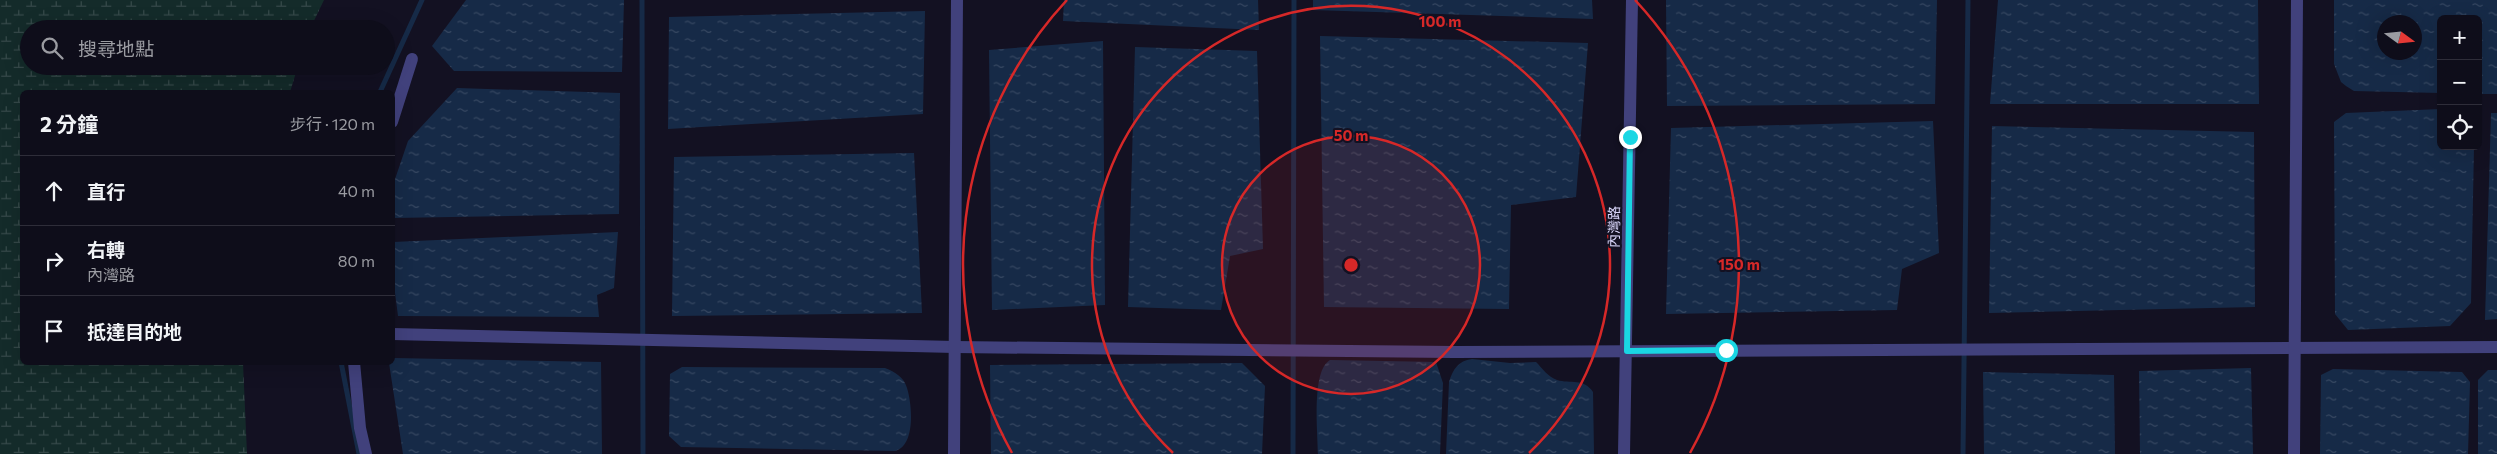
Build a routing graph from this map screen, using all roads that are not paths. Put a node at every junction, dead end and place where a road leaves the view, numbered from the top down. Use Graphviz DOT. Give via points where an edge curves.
graph roads {
  1 [pos="957,0"];
  2 [pos="1632,0"];
  3 [pos="2297,0"];
  4 [pos="412,59"];
  5 [pos="395,113"];
  6 [pos="395,334"];
  7 [pos="2295,346"];
  8 [pos="2497,346"];
  9 [pos="955,347"];
  10 [pos="1627,351"];
  11 [pos="354,365"];
  12 [pos="366,454"];
  13 [pos="954,454"];
  14 [pos="1624,454"];
  15 [pos="2294,454"];
  1 -- 9 [label="street"];
  2 -- 10 [label="street, 內灣路"];
  3 -- 7 [label="street"];
  4 -- 5 [label="street"];
  6 -- 9 [label="street"];
  7 -- 8 [label="street"];
  7 -- 10 [label="street"];
  7 -- 15 [label="street"];
  9 -- 10 [label="street"];
  9 -- 13 [label="street"];
  10 -- 14 [label="street, 內灣路"];
  11 -- 12 [label="street" via="360,428"];
}
